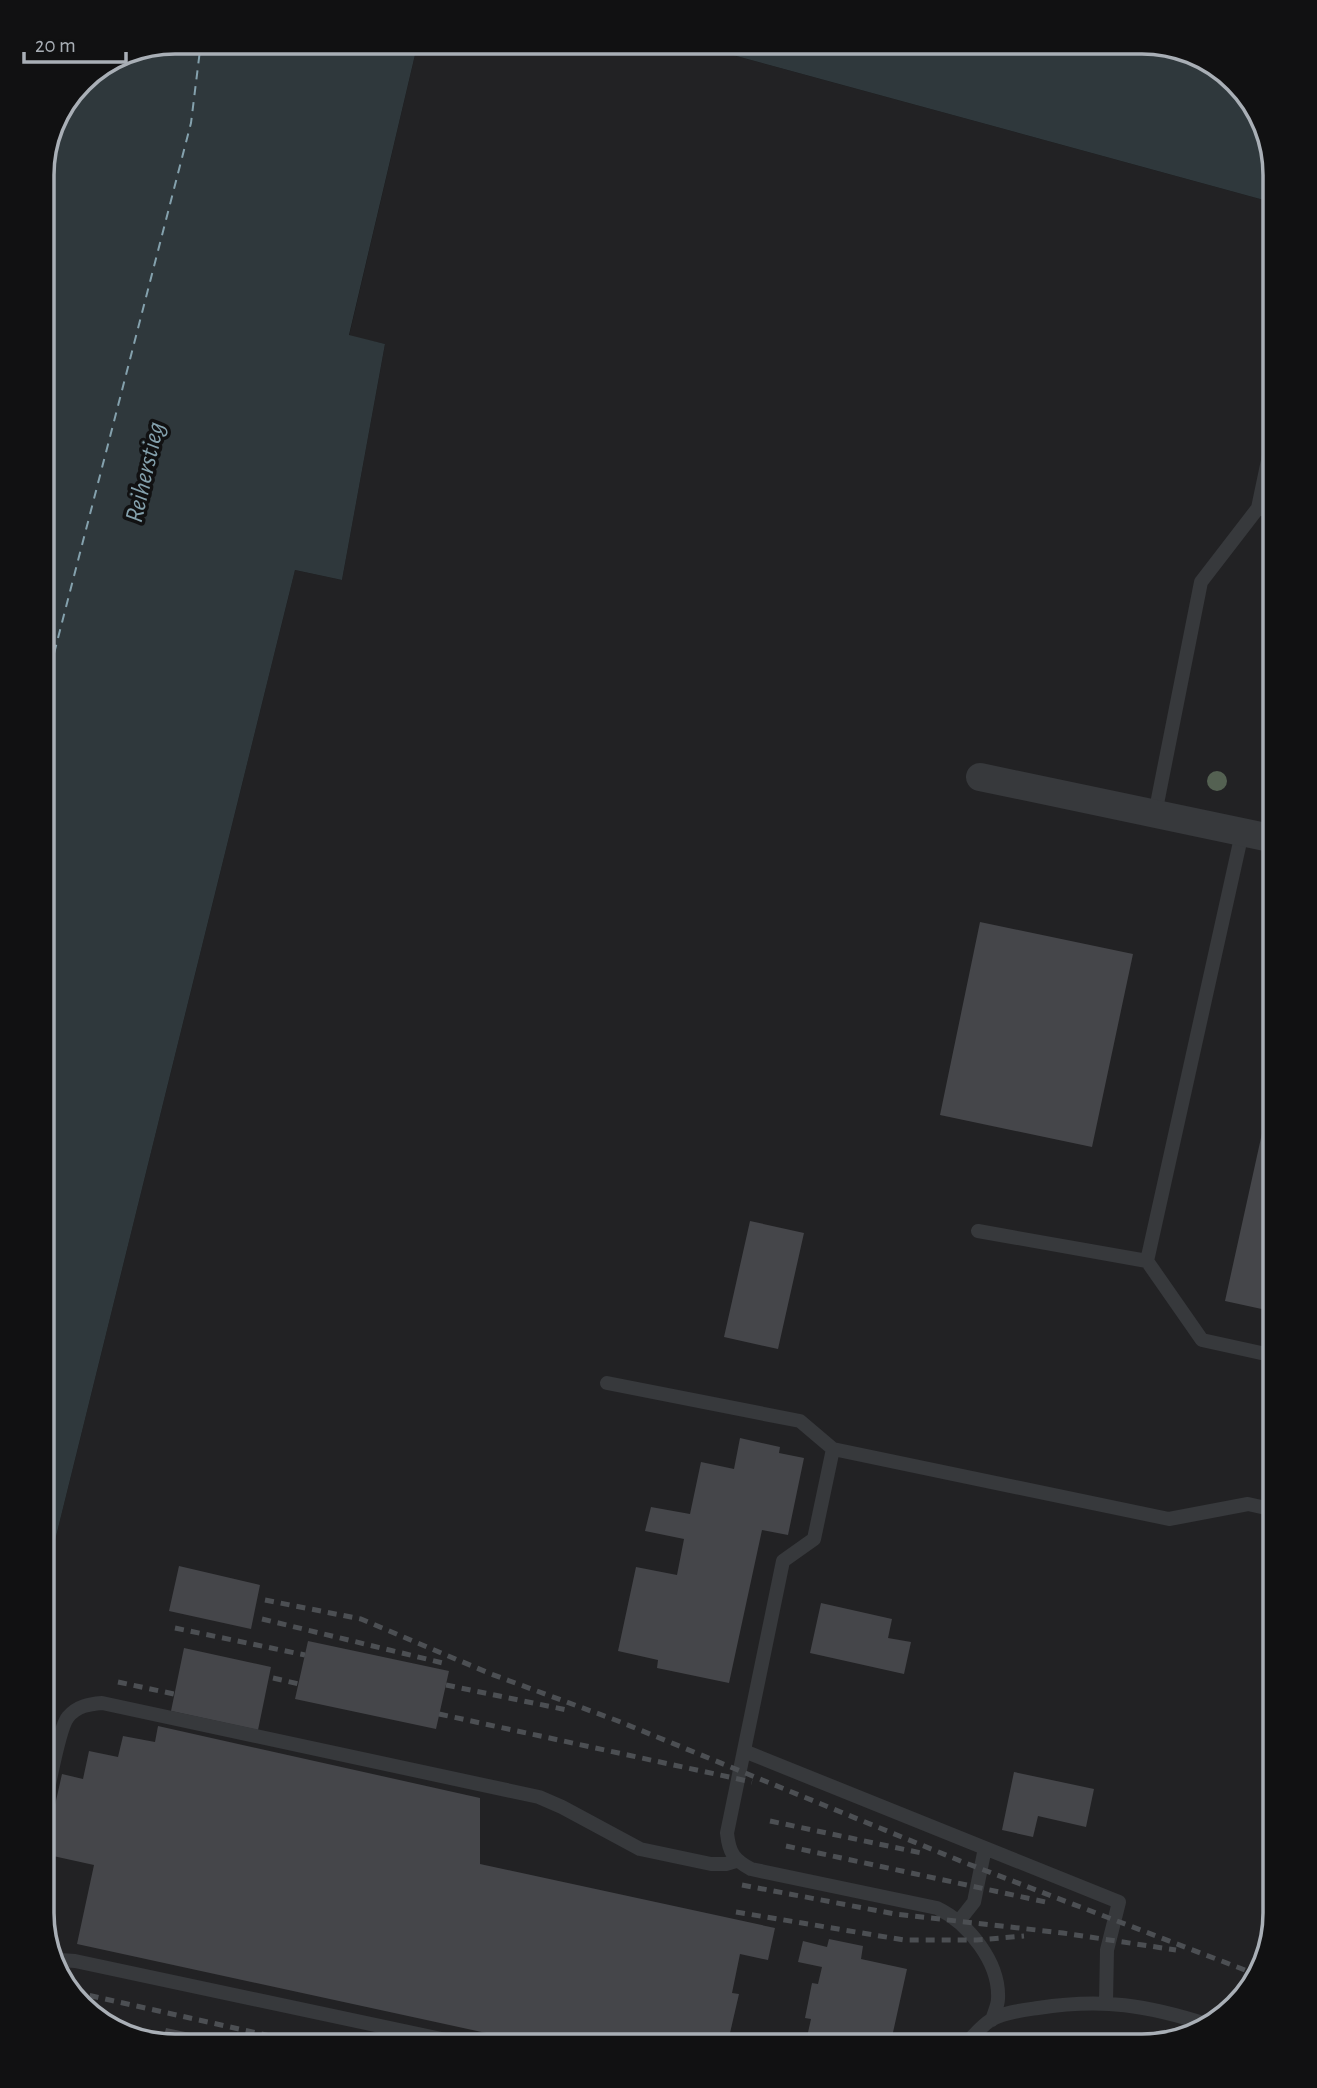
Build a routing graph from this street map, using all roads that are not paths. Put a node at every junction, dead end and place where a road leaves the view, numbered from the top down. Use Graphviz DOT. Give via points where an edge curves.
graph roads {
  1 [pos="1263,484"];
  2 [pos="1258,508"];
  3 [pos="1263,509"];
  4 [pos="979,777"];
  5 [pos="1154,814"];
  6 [pos="1242,832"];
  7 [pos="1263,836"];
  8 [pos="978,1231"];
  9 [pos="1146,1261"];
  10 [pos="1263,1353"];
  11 [pos="607,1383"];
  12 [pos="833,1449"];
  13 [pos="1263,1507"];
  14 [pos="744,1751"];
  15 [pos="54,1764"];
  16 [pos="985,1848"];
  17 [pos="736,1861"];
  18 [pos="959,1922"];
  19 [pos="65,1960"];
  20 [pos="1106,2003"];
  21 [pos="992,2020"];
  22 [pos="1196,2021"];
  23 [pos="414,2033"];
  24 [pos="977,2034"];
  1 -- 2 [label="lane"];
  2 -- 3 [label="lane"];
  2 -- 5 [label="lane" via="1200,582"];
  4 -- 5 [label="street"];
  5 -- 6 [label="street"];
  6 -- 7 [label="street"];
  6 -- 9 [label="lane"];
  8 -- 9 [label="lane"];
  9 -- 10 [label="lane" via="1202,1339"];
  11 -- 12 [label="lane" via="800,1421"];
  12 -- 13 [label="lane" via="1169,1519 1248,1504"];
  12 -- 14 [label="lane" via="814,1539 783,1561"];
  14 -- 16 [label="lane"];
  14 -- 17 [label="lane" via="727,1833 728,1850"];
  15 -- 17 [label="lane" via="63,1725 76,1709 102,1703 538,1797 640,1849 712,1864"];
  16 -- 18 [label="lane" via="974,1902"];
  16 -- 20 [label="lane" via="1119,1902 1107,1950"];
  17 -- 18 [label="lane" via="751,1869 937,1908"];
  18 -- 21 [label="lane" via="977,1940 996,1982 999,2000"];
  19 -- 23 [label="lane"];
  20 -- 21 [label="lane" via="1063,2004"];
  20 -- 22 [label="lane" via="1162,2010"];
  21 -- 24 [label="lane"];
}
